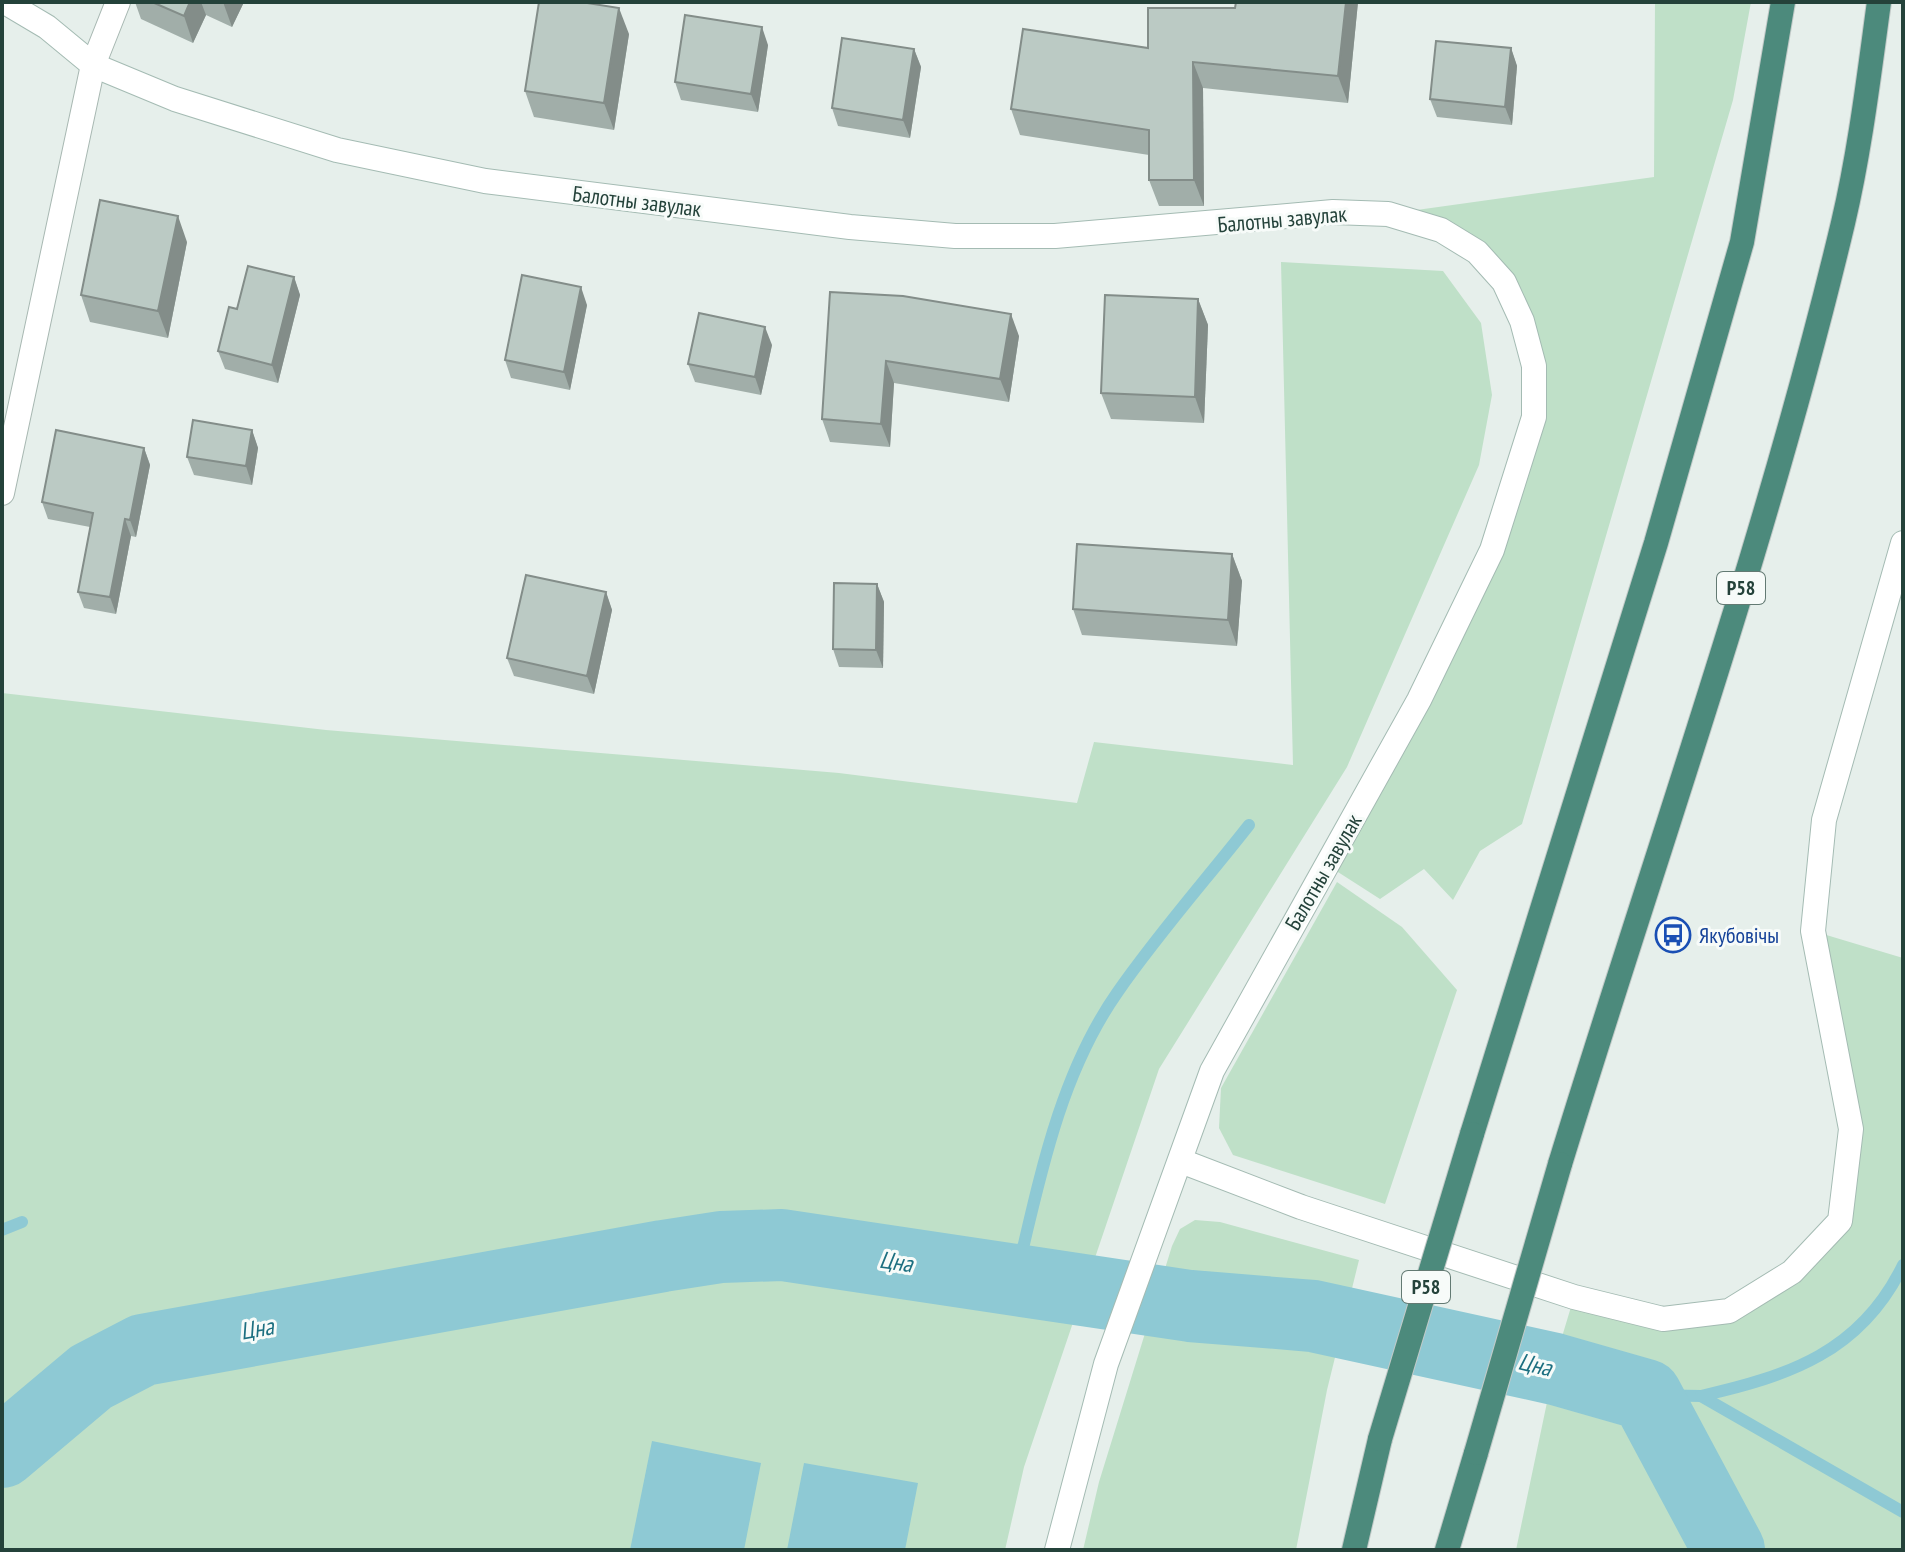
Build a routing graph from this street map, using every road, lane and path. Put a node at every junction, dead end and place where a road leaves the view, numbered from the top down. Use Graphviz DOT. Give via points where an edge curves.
graph roads {
  1 [pos="5,2"];
  2 [pos="118,2"];
  3 [pos="1783,2"];
  4 [pos="1879,2"];
  5 [pos="93,65"];
  6 [pos="2,493"];
  7 [pos="1903,543"];
  8 [pos="1181,1161"];
  9 [pos="1057,1550"];
  10 [pos="1354,1550"];
  11 [pos="1447,1550"];
  1 -- 5 [label="main road, Балотны завулак" via="47,27"];
  2 -- 5 [label="main road"];
  3 -- 10 [label="highway, Р58, bridge" via="1742,242 1656,543 1380,1439"];
  4 -- 11 [label="highway, Р58, bridge" via="1843,221 1803,371"];
  5 -- 6 [label="main road"];
  5 -- 8 [label="main road, Балотны завулак" via="175,99 337,150 566,192 955,236 1055,236 1333,212 1388,214 1441,230 1477,252 1504,282 1534,366 1534,417 1520,467 1468,606 1238,1019 1212,1071"];
  7 -- 8 [label="main road" via="1824,820 1813,931 1851,1129 1840,1221 1792,1272 1729,1311 1663,1319 1560,1292 1301,1207"];
  8 -- 9 [label="main road, Балотны завулак" via="1106,1364"];
}
